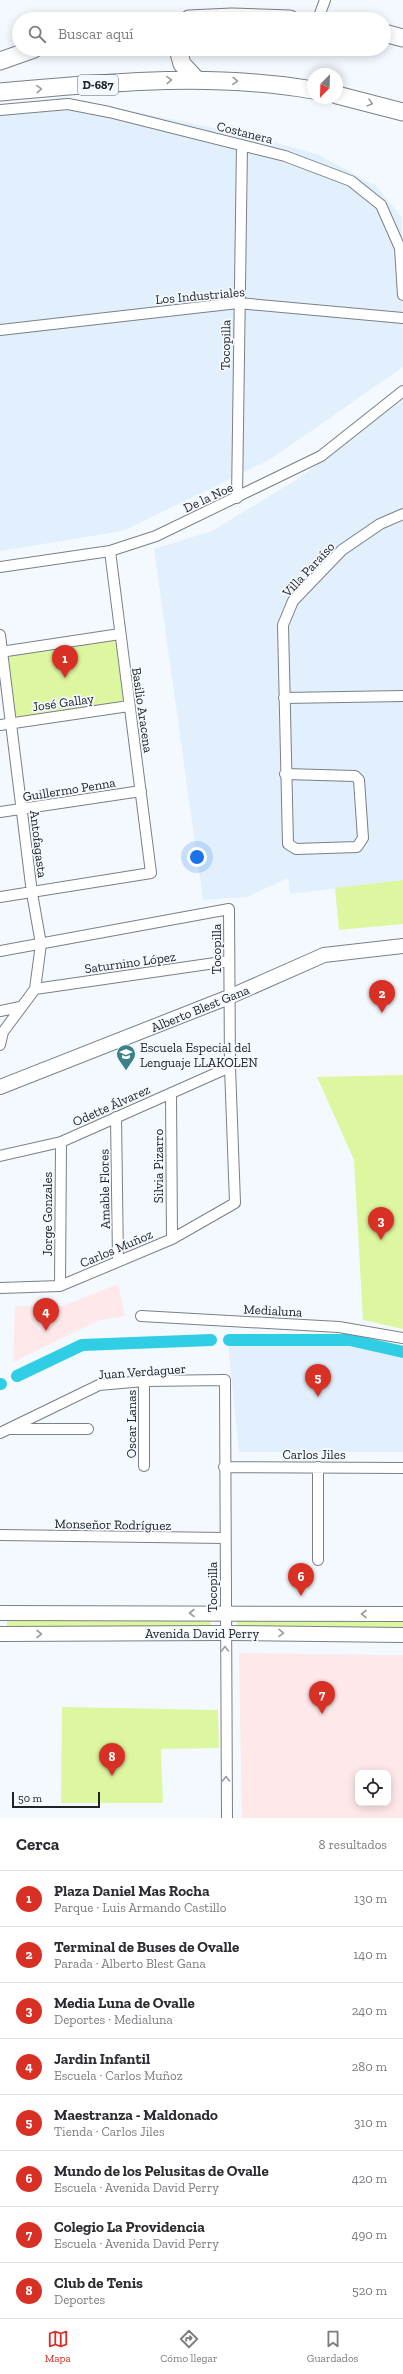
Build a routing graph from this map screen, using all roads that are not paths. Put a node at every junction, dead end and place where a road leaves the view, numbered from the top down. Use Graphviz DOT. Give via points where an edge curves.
graph roads {
  1 [pos="326,0"];
  2 [pos="321,12"];
  3 [pos="391,35"];
  4 [pos="403,38"];
  5 [pos="14,56"];
  6 [pos="180,56"];
  7 [pos="0,61"];
  8 [pos="196,79"];
  9 [pos="307,89"];
  10 [pos="0,92"];
  11 [pos="343,97"];
  12 [pos="0,110"];
  13 [pos="403,112"];
  14 [pos="242,145"];
  15 [pos="403,295"];
  16 [pos="238,303"];
  17 [pos="403,318"];
  18 [pos="0,330"];
  19 [pos="403,391"];
  20 [pos="237,498"];
  21 [pos="403,514"];
  22 [pos="110,551"];
  23 [pos="0,567"];
  24 [pos="120,634"];
  25 [pos="0,635"];
  26 [pos="1,652"];
  27 [pos="403,696"];
  28 [pos="284,698"];
  29 [pos="129,706"];
  30 [pos="5,724"];
  31 [pos="285,774"];
  32 [pos="141,791"];
  33 [pos="21,809"];
  34 [pos="0,812"];
  35 [pos="32,893"];
  36 [pos="0,897"];
  37 [pos="41,944"];
  38 [pos="403,946"];
  39 [pos="0,951"];
  40 [pos="230,961"];
  41 [pos="35,989"];
  42 [pos="229,997"];
  43 [pos="20,1007"];
  44 [pos="0,1011"];
  45 [pos="0,1045"];
  46 [pos="230,1067"];
  47 [pos="0,1086"];
  48 [pos="171,1093"];
  49 [pos="116,1117"];
  50 [pos="61,1142"];
  51 [pos="0,1156"];
  52 [pos="235,1204"];
  53 [pos="172,1239"];
  54 [pos="118,1261"];
  55 [pos="60,1286"];
  56 [pos="0,1288"];
  57 [pos="141,1316"];
  58 [pos="403,1338"];
  59 [pos="225,1380"];
  60 [pos="144,1381"];
  61 [pos="88,1429"];
  62 [pos="4,1431"];
  63 [pos="144,1466"];
  64 [pos="224,1467"];
  65 [pos="318,1468"];
  66 [pos="403,1468"];
  67 [pos="0,1535"];
  68 [pos="225,1538"];
  69 [pos="318,1560"];
  70 [pos="0,1613"];
  71 [pos="225,1613"];
  72 [pos="403,1614"];
  73 [pos="225,1633"];
  74 [pos="0,1634"];
  75 [pos="403,1635"];
  76 [pos="227,1818"];
  1 -- 2 [label="street"];
  3 -- 4 [label="highway"];
  5 -- 7 [label="highway"];
  6 -- 8 [label="highway" via="182,64"];
  8 -- 9 [label="highway, D-687, one-way"];
  10 -- 8 [label="highway, D-687, one-way"];
  11 -- 13 [label="highway, one-way"];
  12 -- 14 [label="street, Costanera" via="68,104"];
  14 -- 15 [label="street, Costanera" via="285,156 351,181 381,205 400,248"];
  14 -- 16 [label="street, Tocopilla"];
  16 -- 17 [label="street, Los Industriales"];
  16 -- 18 [label="street, Los Industriales"];
  16 -- 20 [label="street, Tocopilla"];
  19 -- 20 [label="street, De la Noe" via="321,456"];
  20 -- 22 [label="street, De la Noe" via="156,536"];
  21 -- 28 [label="street, Villa Paraíso" via="380,524 342,550 293,601 283,625"];
  22 -- 23 [label="street, De la Noe"];
  22 -- 24 [label="street, Basilio Aracena"];
  24 -- 26 [label="street"];
  24 -- 29 [label="street, Basilio Aracena"];
  25 -- 26 [label="street, Antofagasta"];
  26 -- 30 [label="street, Antofagasta"];
  27 -- 28 [label="street"];
  28 -- 31 [label="street, Villa Paraíso"];
  29 -- 30 [label="street, José Gallay"];
  29 -- 32 [label="street, Basilio Aracena"];
  30 -- 33 [label="street, Antofagasta"];
  31 -- 31 [label="street, Villa Paraíso" via="288,844 296,849 357,847 362,838 359,780 355,776"];
  32 -- 33 [label="street, Guillermo Penna"];
  32 -- 35 [label="street, Basilio Aracena" via="151,873"];
  33 -- 34 [label="street, Guillermo Penna"];
  33 -- 35 [label="street, Antofagasta"];
  35 -- 36 [label="street"];
  35 -- 37 [label="street, Antofagasta"];
  37 -- 39 [label="street"];
  37 -- 40 [label="street, Tocopilla" via="229,909"];
  37 -- 41 [label="street, Antofagasta"];
  38 -- 42 [label="main road, Alberto Blest Gana" via="324,955"];
  40 -- 41 [label="street, Saturnino López"];
  40 -- 42 [label="street, Tocopilla"];
  41 -- 43 [label="street"];
  42 -- 46 [label="street, Tocopilla"];
  42 -- 47 [label="main road, Alberto Blest Gana"];
  43 -- 44 [label="street"];
  43 -- 45 [label="street" via="3,1032"];
  46 -- 48 [label="street, Odette Álvarez"];
  46 -- 52 [label="street, Tocopilla"];
  48 -- 49 [label="street, Odette Álvarez"];
  48 -- 53 [label="street, Silvia Pizarro"];
  49 -- 50 [label="street, Odette Álvarez"];
  49 -- 54 [label="street, Amable Flores"];
  50 -- 51 [label="street, Odette Álvarez"];
  50 -- 55 [label="street, Jorge Gonzales"];
  52 -- 53 [label="street, Carlos Muñoz"];
  53 -- 54 [label="street, Carlos Muñoz"];
  54 -- 55 [label="street, Carlos Muñoz"];
  55 -- 56 [label="street, Carlos Muñoz"];
  57 -- 58 [label="street, Medialuna" via="339,1327"];
  59 -- 60 [label="street, Juan Verdaguer"];
  59 -- 64 [label="street, Tocopilla"];
  60 -- 62 [label="street, Juan Verdaguer" via="99,1385"];
  60 -- 63 [label="street, Oscar Lanas"];
  61 -- 62 [label="street"];
  64 -- 65 [label="street, Carlos Jiles"];
  64 -- 68 [label="street, Tocopilla"];
  65 -- 66 [label="street, Carlos Jiles"];
  65 -- 69 [label="street"];
  67 -- 68 [label="street, Monseñor Rodríguez"];
  68 -- 71 [label="street, Tocopilla"];
  71 -- 70 [label="main road, Avenida David Perry, one-way"];
  72 -- 71 [label="main road, Avenida David Perry, one-way"];
  71 -- 73 [label="street, Tocopilla"];
  74 -- 73 [label="main road, Avenida David Perry, one-way"];
  73 -- 75 [label="main road, Avenida David Perry, one-way"];
  76 -- 73 [label="street, Tocopilla, one-way"];
}
